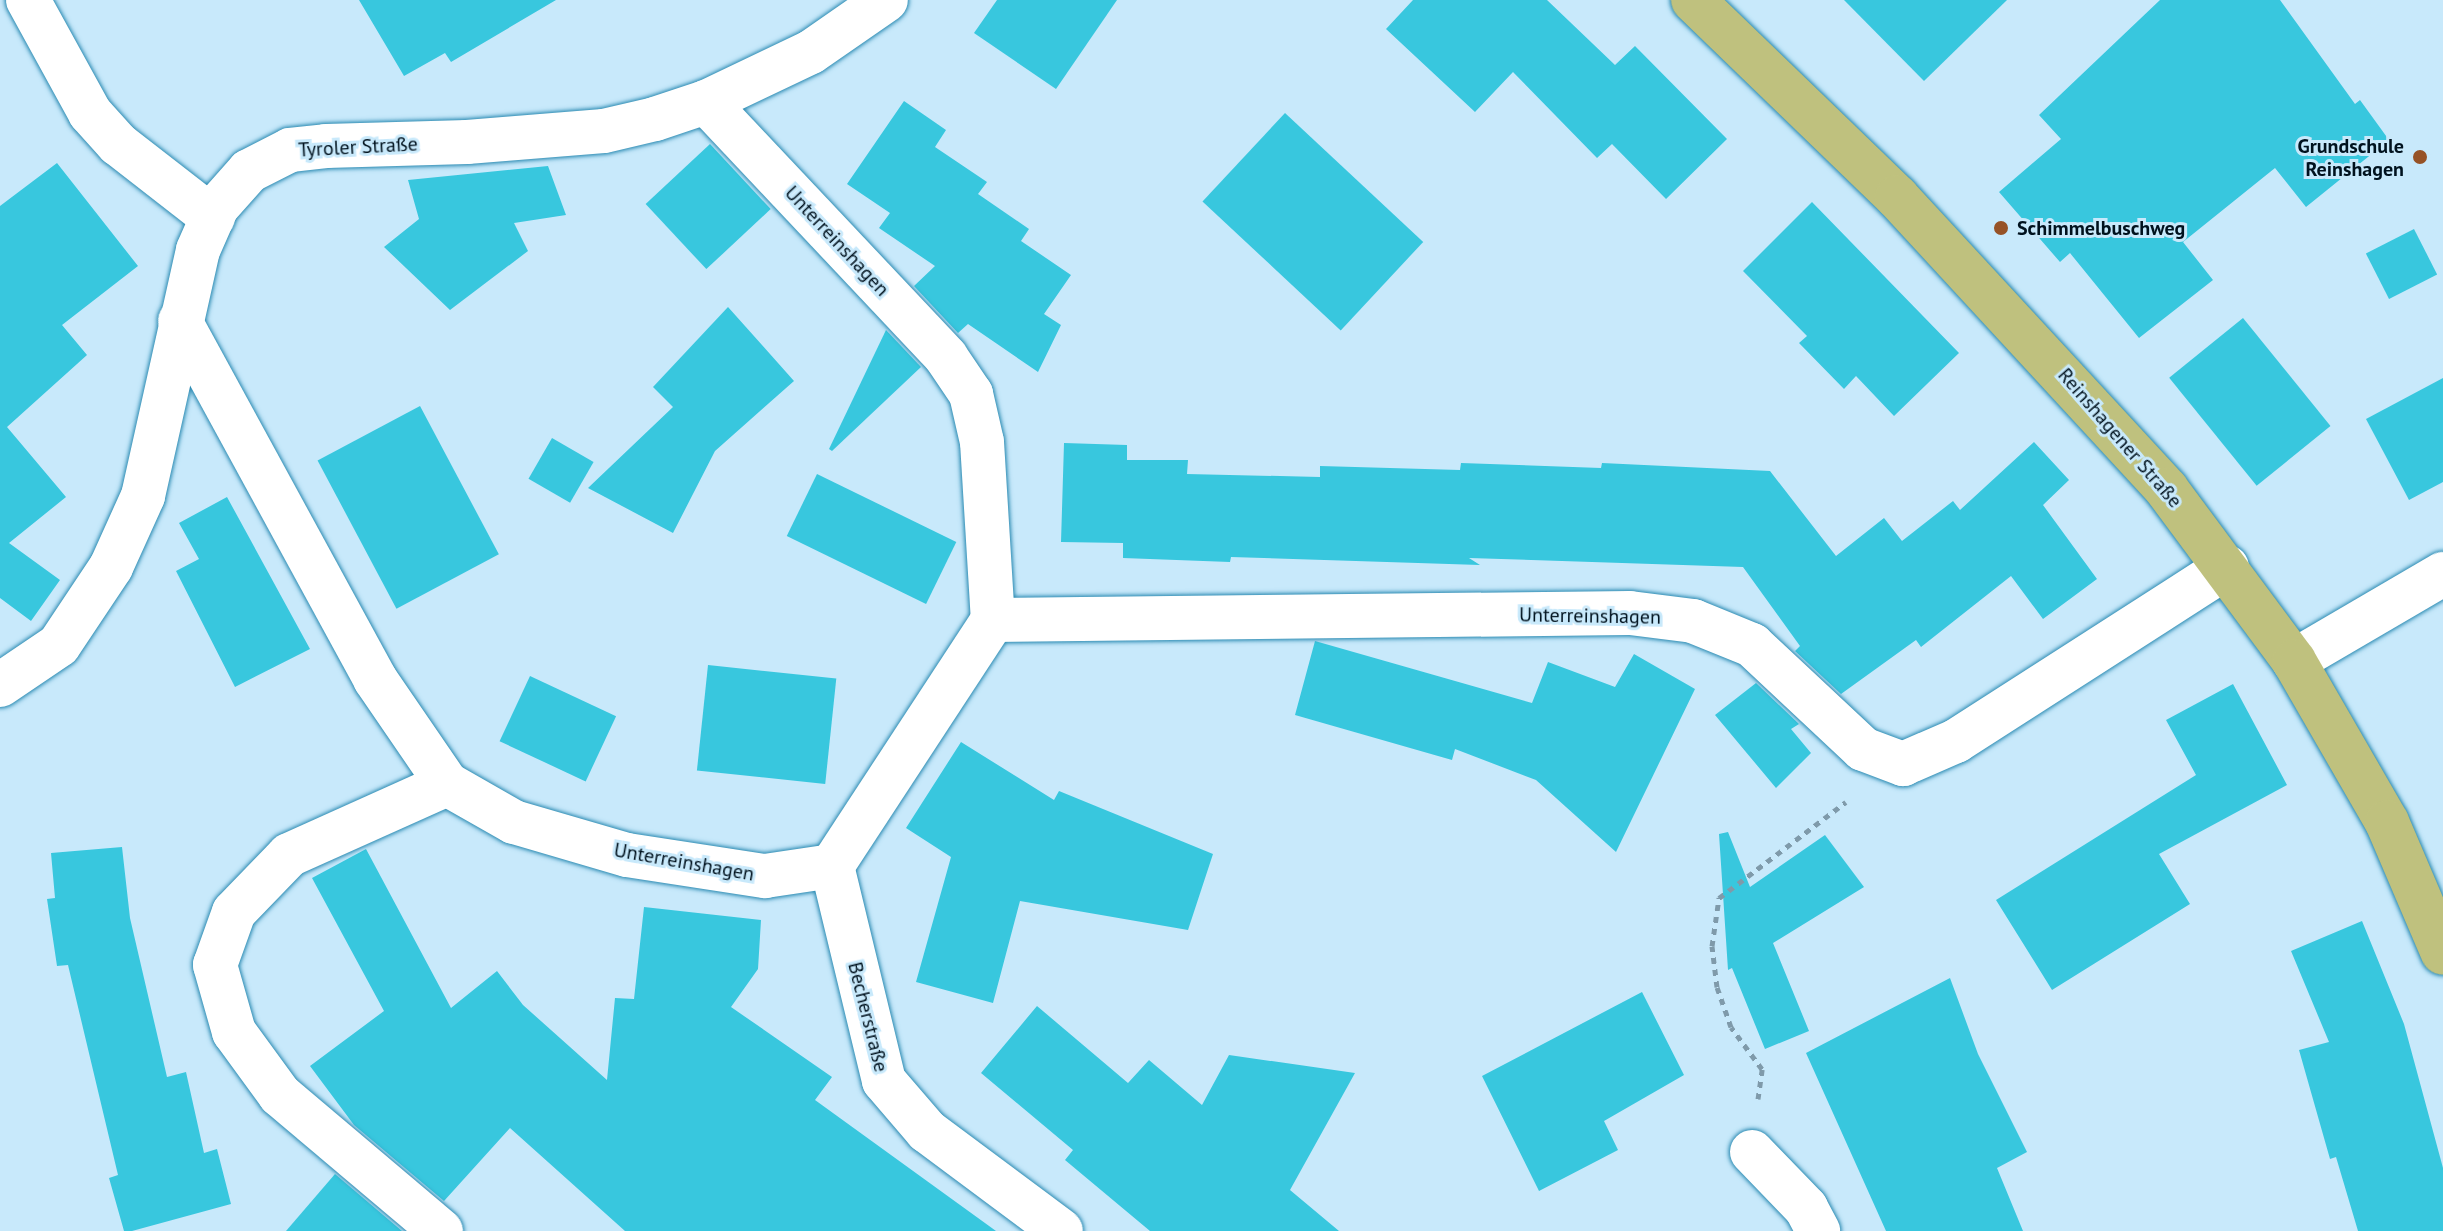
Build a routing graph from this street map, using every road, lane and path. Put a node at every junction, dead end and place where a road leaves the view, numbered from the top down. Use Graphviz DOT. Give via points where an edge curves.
graph roads {
  1 [pos="28,0"];
  2 [pos="886,0"];
  3 [pos="1693,0"];
  4 [pos="706,102"];
  5 [pos="213,218"];
  6 [pos="180,321"];
  7 [pos="2227,567"];
  8 [pos="2443,574"];
  9 [pos="993,620"];
  10 [pos="2294,661"];
  11 [pos="0,685"];
  12 [pos="1903,764"];
  13 [pos="447,784"];
  14 [pos="832,866"];
  15 [pos="2443,953"];
  16 [pos="1744,1045"];
  17 [pos="1752,1152"];
  18 [pos="441,1231"];
  19 [pos="1061,1231"];
  20 [pos="1818,1231"];
  1 -- 5 [label="street" via="90,113 118,144"];
  2 -- 4 [label="street, Tyroler Straße" via="811,52"];
  3 -- 7 [label="main road, Reinshagener Straße" via="1876,176 2067,377"];
  4 -- 5 [label="street, Tyroler Straße" via="604,131 290,150 249,171"];
  4 -- 9 [label="street, Unterreinshagen" via="946,357 971,394 982,442"];
  5 -- 6 [label="street, Tyroler Straße" via="193,265"];
  6 -- 11 [label="street, Tyroler Straße" via="143,496 111,567 59,645"];
  6 -- 13 [label="street, Unterreinshagen" via="375,679"];
  7 -- 10 [label="main road, Reinshagener Straße"];
  7 -- 12 [label="street" via="1956,741"];
  8 -- 10 [label="street"];
  9 -- 12 [label="street, Unterreinshagen" via="1630,613 1693,621 1752,645 1863,749"];
  9 -- 14 [label="street"];
  10 -- 15 [label="main road, Reinshagener Straße" via="2387,822"];
  12 -- 16 [label="path" via="1800,833 1719,898 1712,946 1717,987"];
  13 -- 14 [label="street, Unterreinshagen" via="514,822 627,855 765,876"];
  13 -- 18 [label="street" via="289,855 234,912 215,965 234,1032 280,1095"];
  14 -- 19 [label="street, Becherstraße" via="884,1081 927,1131"];
  17 -- 20 [label="street" via="1806,1208"];
}
